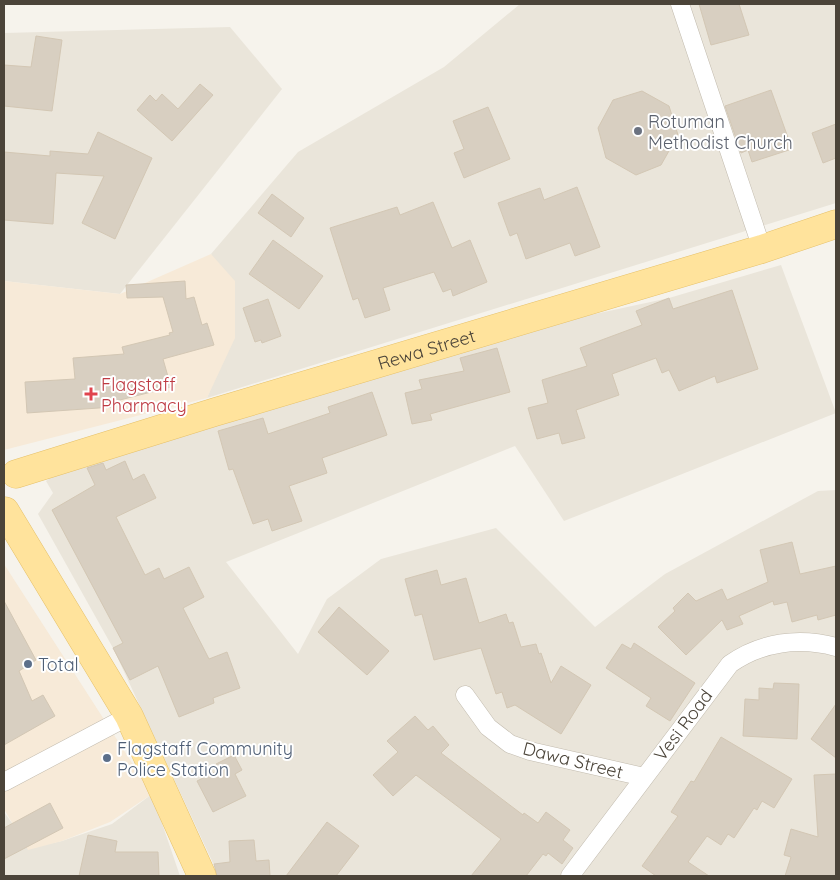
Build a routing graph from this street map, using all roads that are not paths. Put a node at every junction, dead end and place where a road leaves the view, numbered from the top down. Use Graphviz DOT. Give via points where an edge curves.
graph roads {
  1 [pos="680,4"];
  2 [pos="836,224"];
  3 [pos="762,249"];
  4 [pos="10,469"];
  5 [pos="5,511"];
  6 [pos="836,647"];
  7 [pos="465,695"];
  8 [pos="129,716"];
  9 [pos="644,777"];
  10 [pos="4,782"];
  11 [pos="202,876"];
  12 [pos="570,876"];
  1 -- 3 [label="street"];
  2 -- 3 [label="main road, Rewa Street"];
  3 -- 4 [label="main road, Rewa Street" via="215,412"];
  4 -- 5 [label="main road" via="20,490 13,506"];
  5 -- 8 [label="main road"];
  6 -- 9 [label="street, Vesi Road" via="824,643 790,642 746,653 730,664"];
  7 -- 9 [label="street, Dawa Street" via="488,727 510,744"];
  8 -- 10 [label="street"];
  8 -- 11 [label="main road"];
  9 -- 12 [label="street, Vesi Road"];
}
